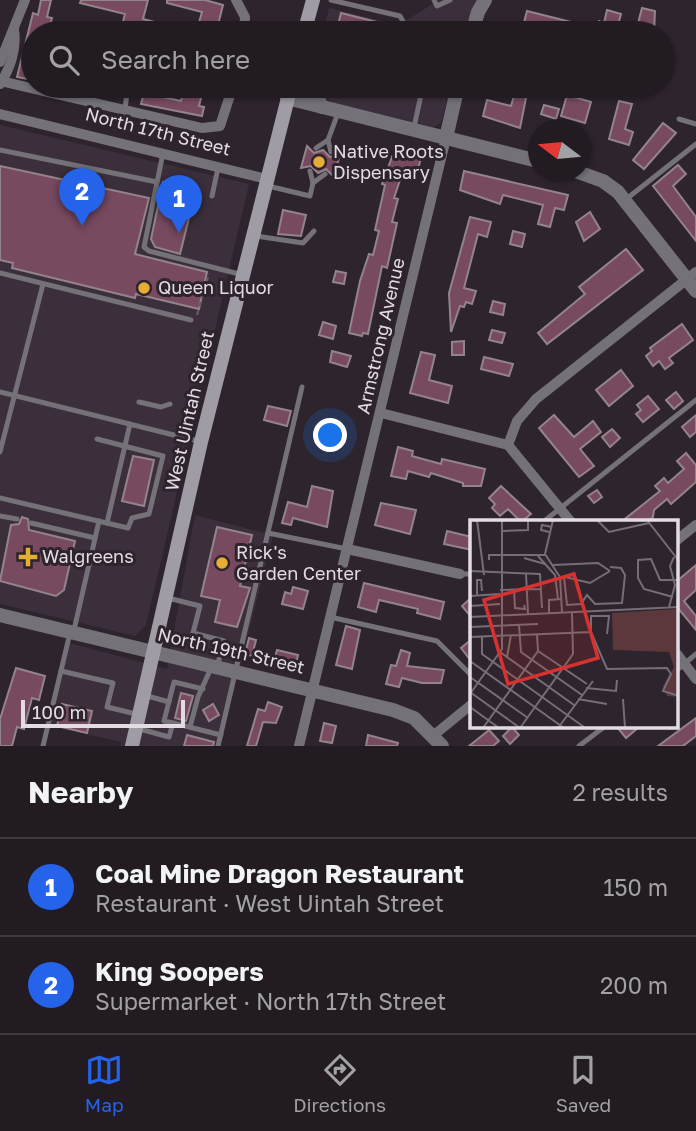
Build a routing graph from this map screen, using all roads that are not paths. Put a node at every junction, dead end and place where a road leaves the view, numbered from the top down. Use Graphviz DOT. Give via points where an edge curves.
graph roads {
  1 [pos="25,0"];
  2 [pos="313,0"];
  3 [pos="331,0"];
  4 [pos="434,0"];
  5 [pos="450,0"];
  6 [pos="483,0"];
  7 [pos="307,21"];
  8 [pos="403,21"];
  9 [pos="476,21"];
  10 [pos="14,30"];
  11 [pos="0,62"];
  12 [pos="0,81"];
  13 [pos="21,84"];
  14 [pos="81,98"];
  15 [pos="126,98"];
  16 [pos="230,98"];
  17 [pos="287,98"];
  18 [pos="302,98"];
  19 [pos="318,98"];
  20 [pos="420,98"];
  21 [pos="455,98"];
  22 [pos="322,107"];
  23 [pos="125,110"];
  24 [pos="338,112"];
  25 [pos="0,114"];
  26 [pos="679,119"];
  27 [pos="696,124"];
  28 [pos="413,130"];
  29 [pos="446,138"];
  30 [pos="328,140"];
  31 [pos="696,144"];
  32 [pos="316,148"];
  33 [pos="0,150"];
  34 [pos="331,152"];
  35 [pos="163,153"];
  36 [pos="528,159"];
  37 [pos="219,167"];
  38 [pos="310,171"];
  39 [pos="325,174"];
  40 [pos="591,177"];
  41 [pos="157,182"];
  42 [pos="266,182"];
  43 [pos="313,183"];
  44 [pos="212,196"];
  45 [pos="625,200"];
  46 [pos="314,231"];
  47 [pos="253,236"];
  48 [pos="0,273"];
  49 [pos="243,275"];
  50 [pos="693,281"];
  51 [pos="43,284"];
  52 [pos="191,320"];
  53 [pos="302,387"];
  54 [pos="0,391"];
  55 [pos="14,395"];
  56 [pos="696,400"];
  57 [pos="139,402"];
  58 [pos="170,404"];
  59 [pos="382,413"];
  60 [pos="130,424"];
  61 [pos="97,439"];
  62 [pos="201,442"];
  63 [pos="508,445"];
  64 [pos="125,446"];
  65 [pos="0,452"];
  66 [pos="0,498"];
  67 [pos="45,509"];
  68 [pos="560,509"];
  69 [pos="0,516"];
  70 [pos="17,519"];
  71 [pos="546,520"];
  72 [pos="569,520"];
  73 [pos="99,521"];
  74 [pos="31,523"];
  75 [pos="107,523"];
  76 [pos="41,525"];
  77 [pos="696,525"];
  78 [pos="268,533"];
  79 [pos="95,538"];
  80 [pos="678,539"];
  81 [pos="347,550"];
  82 [pos="460,574"];
  83 [pos="470,574"];
  84 [pos="167,598"];
  85 [pos="0,615"];
  86 [pos="330,618"];
  87 [pos="72,632"];
  88 [pos="155,652"];
  89 [pos="696,654"];
  90 [pos="679,663"];
  91 [pos="214,666"];
  92 [pos="61,671"];
  93 [pos="236,671"];
  94 [pos="470,674"];
  95 [pos="696,679"];
  96 [pos="203,689"];
  97 [pos="313,690"];
  98 [pos="144,695"];
  99 [pos="169,702"];
  100 [pos="470,706"];
  101 [pos="138,722"];
  102 [pos="173,723"];
  103 [pos="190,727"];
  104 [pos="601,729"];
  105 [pos="221,735"];
  106 [pos="438,741"];
  107 [pos="43,746"];
  108 [pos="132,746"];
  109 [pos="218,746"];
  110 [pos="299,746"];
  111 [pos="579,746"];
  1 -- 10 [label="street"];
  2 -- 7 [label="main road"];
  3 -- 8 [label="lane" via="400,16"];
  4 -- 5 [label="lane" via="437,6"];
  6 -- 9 [label="street"];
  10 -- 11 [label="street"];
  10 -- 12 [label="street" via="8,73"];
  12 -- 13 [label="street"];
  14 -- 23 [label="street"];
  15 -- 23 [label="lane"];
  16 -- 23 [label="street" via="220,126 202,128"];
  17 -- 42 [label="main road, West Uintah Street"];
  18 -- 22 [label="street"];
  19 -- 22 [label="street"];
  20 -- 28 [label="lane"];
  21 -- 29 [label="street"];
  22 -- 24 [label="street"];
  24 -- 28 [label="street"];
  24 -- 30 [label="lane"];
  25 -- 35 [label="street, North 17th Street"];
  26 -- 27 [label="lane"];
  28 -- 29 [label="street"];
  29 -- 36 [label="street"];
  29 -- 59 [label="street, Armstrong Avenue"];
  30 -- 32 [label="lane"];
  30 -- 34 [label="lane"];
  31 -- 45 [label="lane"];
  33 -- 41 [label="lane"];
  35 -- 37 [label="street, North 17th Street"];
  35 -- 41 [label="lane"];
  37 -- 42 [label="street, North 17th Street"];
  37 -- 44 [label="lane"];
  38 -- 43 [label="lane"];
  39 -- 43 [label="lane"];
  40 -- 45 [label="street"];
  41 -- 49 [label="lane" via="144,247"];
  42 -- 43 [label="lane" via="310,196"];
  42 -- 47 [label="main road, West Uintah Street"];
  45 -- 50 [label="street"];
  46 -- 47 [label="lane" via="303,243"];
  47 -- 49 [label="main road, West Uintah Street"];
  48 -- 51 [label="lane"];
  49 -- 62 [label="main road, West Uintah Street"];
  50 -- 63 [label="street" via="537,400 517,421"];
  51 -- 52 [label="lane"];
  51 -- 55 [label="lane"];
  53 -- 78 [label="lane"];
  54 -- 55 [label="lane"];
  55 -- 60 [label="lane"];
  55 -- 65 [label="lane"];
  56 -- 68 [label="lane"];
  57 -- 58 [label="lane" via="162,407"];
  59 -- 63 [label="street"];
  59 -- 81 [label="street, Armstrong Avenue"];
  60 -- 62 [label="lane"];
  60 -- 64 [label="lane"];
  61 -- 64 [label="lane"];
  62 -- 84 [label="main road, West Uintah Street"];
  63 -- 68 [label="street"];
  64 -- 75 [label="lane"];
  64 -- 75 [label="lane" via="163,456 147,516 132,518 128,528"];
  66 -- 67 [label="lane"];
  67 -- 73 [label="lane"];
  67 -- 76 [label="lane"];
  68 -- 71 [label="lane"];
  68 -- 72 [label="street"];
  69 -- 70 [label="lane"];
  73 -- 75 [label="lane"];
  73 -- 79 [label="lane"];
  74 -- 76 [label="lane"];
  76 -- 79 [label="lane"];
  77 -- 80 [label="street"];
  78 -- 81 [label="lane"];
  78 -- 93 [label="lane"];
  79 -- 87 [label="lane"];
  81 -- 82 [label="street"];
  81 -- 86 [label="street, Armstrong Avenue"];
  82 -- 83 [label="lane"];
  84 -- 88 [label="main road, West Uintah Street"];
  84 -- 91 [label="lane" via="200,606 193,633 223,641"];
  85 -- 87 [label="street, North 19th Street"];
  86 -- 94 [label="lane" via="437,641"];
  86 -- 97 [label="street, Armstrong Avenue"];
  87 -- 88 [label="street, North 19th Street"];
  87 -- 92 [label="lane"];
  88 -- 91 [label="street, North 19th Street"];
  88 -- 98 [label="main road, West Uintah Street"];
  89 -- 90 [label="lane"];
  90 -- 95 [label="street"];
  91 -- 93 [label="street, North 19th Street"];
  91 -- 96 [label="lane"];
  92 -- 101 [label="lane" via="113,683 107,707"];
  92 -- 107 [label="lane"];
  93 -- 97 [label="street, North 19th Street"];
  93 -- 105 [label="lane"];
  96 -- 99 [label="lane" via="174,682"];
  96 -- 103 [label="lane"];
  97 -- 106 [label="street, North 19th Street" via="405,714"];
  97 -- 110 [label="street, Armstrong Avenue"];
  98 -- 99 [label="lane"];
  98 -- 101 [label="main road, West Uintah Street"];
  99 -- 102 [label="lane" via="164,721"];
  100 -- 106 [label="street"];
  101 -- 102 [label="lane" via="169,737"];
  101 -- 108 [label="main road, West Uintah Street"];
  102 -- 103 [label="lane"];
  103 -- 105 [label="lane"];
  104 -- 111 [label="lane"];
  105 -- 109 [label="lane"];
}
